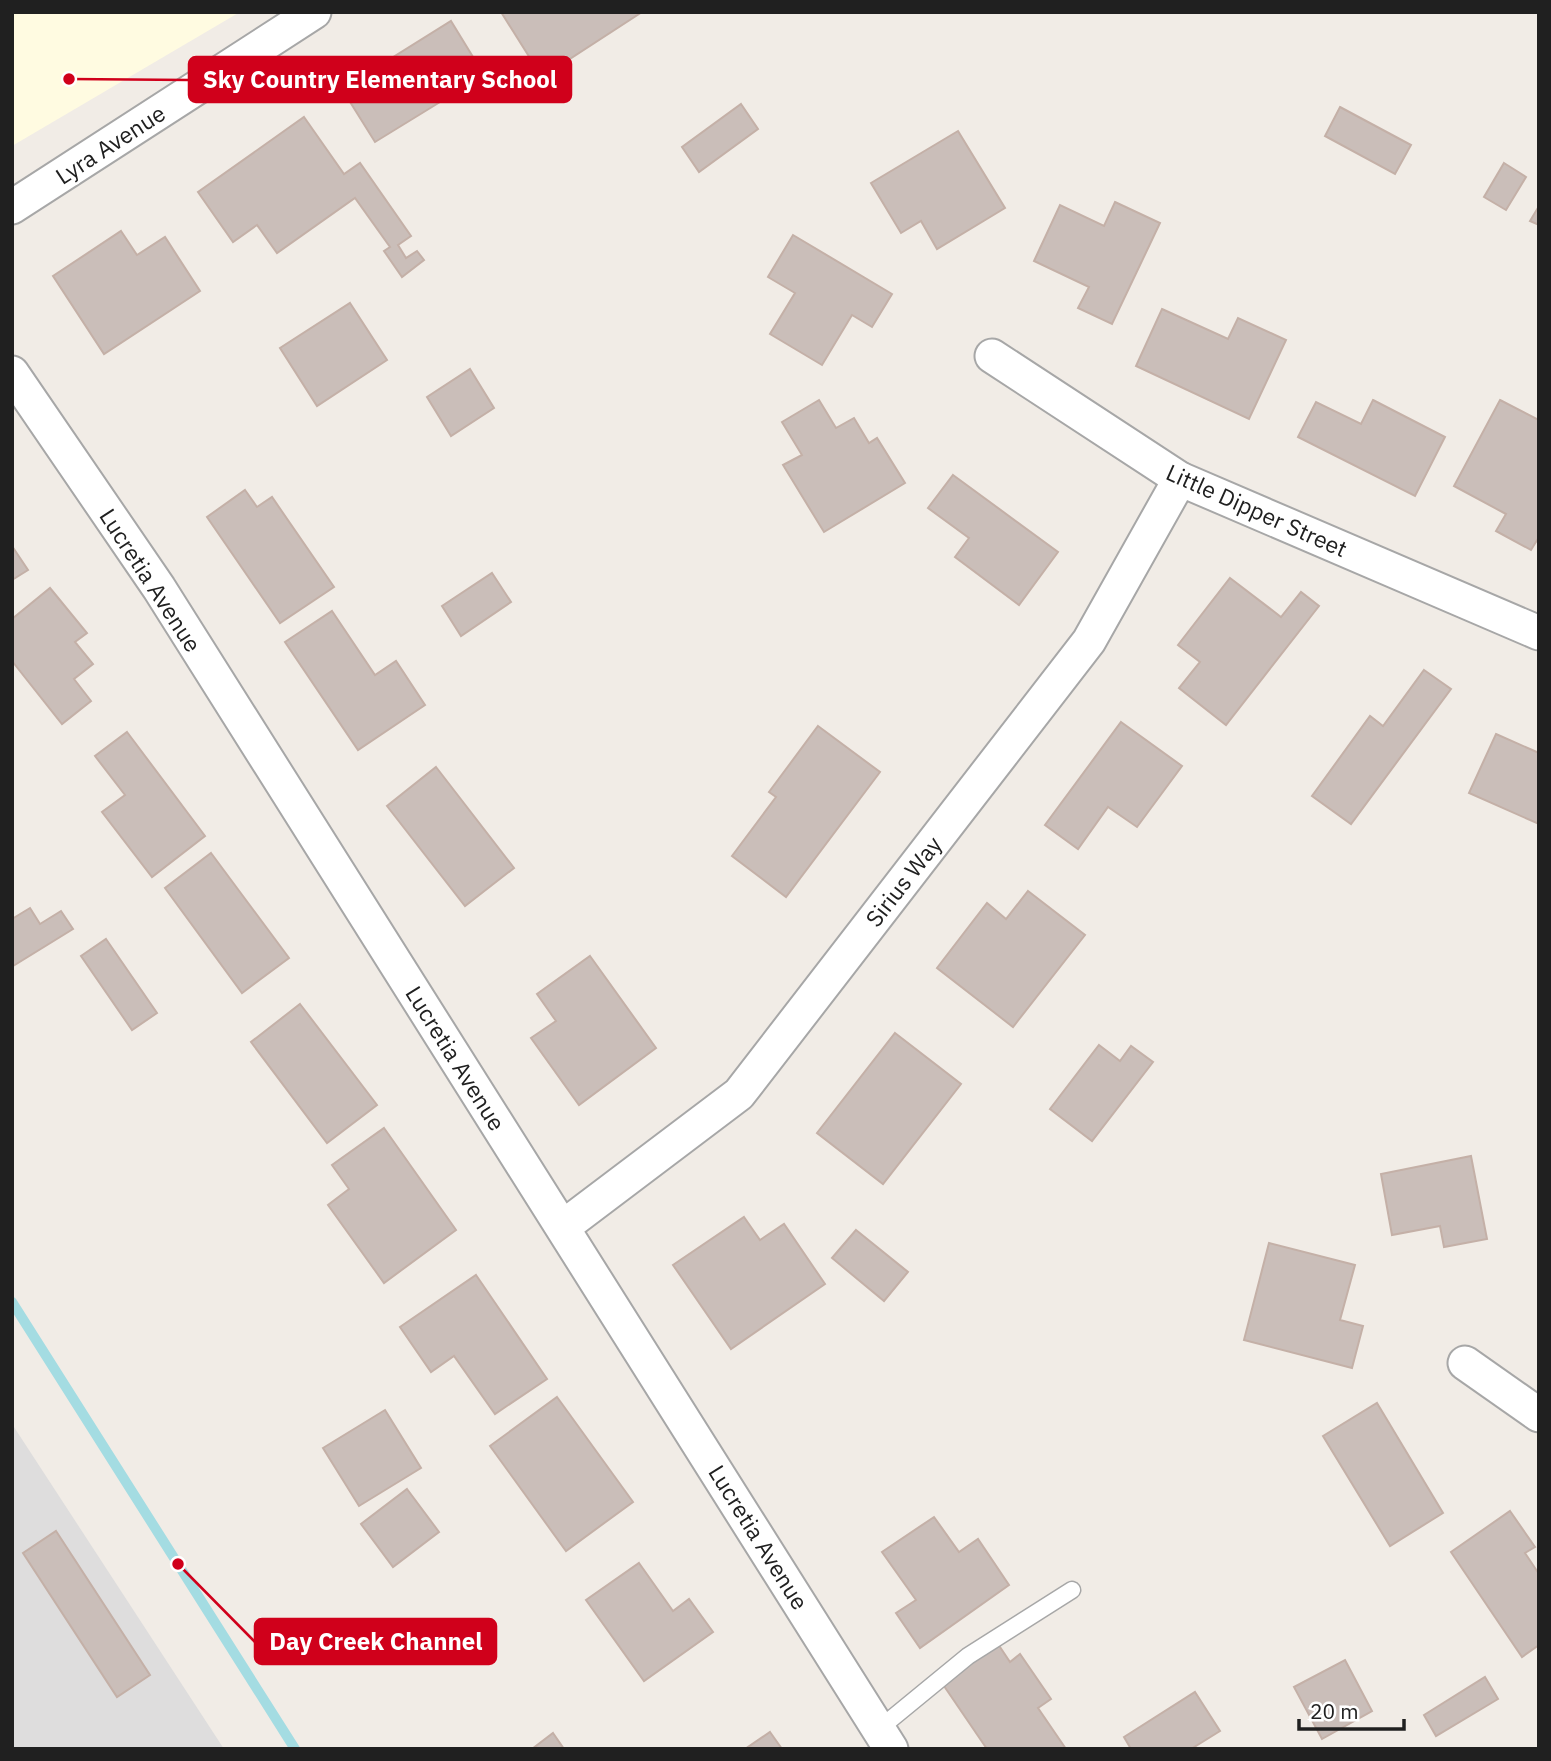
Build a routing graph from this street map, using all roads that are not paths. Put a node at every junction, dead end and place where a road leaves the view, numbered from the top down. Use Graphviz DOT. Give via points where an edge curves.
graph roads {
  1 [pos="314,12"];
  2 [pos="12,207"];
  3 [pos="992,356"];
  4 [pos="12,373"];
  5 [pos="1180,479"];
  6 [pos="1539,633"];
  7 [pos="564,1227"];
  8 [pos="1465,1363"];
  9 [pos="1539,1415"];
  10 [pos="1072,1590"];
  11 [pos="885,1739"];
  1 -- 2 [label="street, Lyra Avenue"];
  3 -- 5 [label="street, Little Dipper Street"];
  4 -- 7 [label="street, Lucretia Avenue" via="159,588"];
  5 -- 6 [label="street, Little Dipper Street"];
  5 -- 7 [label="street, Sirius Way" via="1089,641 739,1094"];
  7 -- 11 [label="street, Lucretia Avenue"];
  8 -- 9 [label="street"];
  10 -- 11 [label="lane" via="968,1656"];
}
